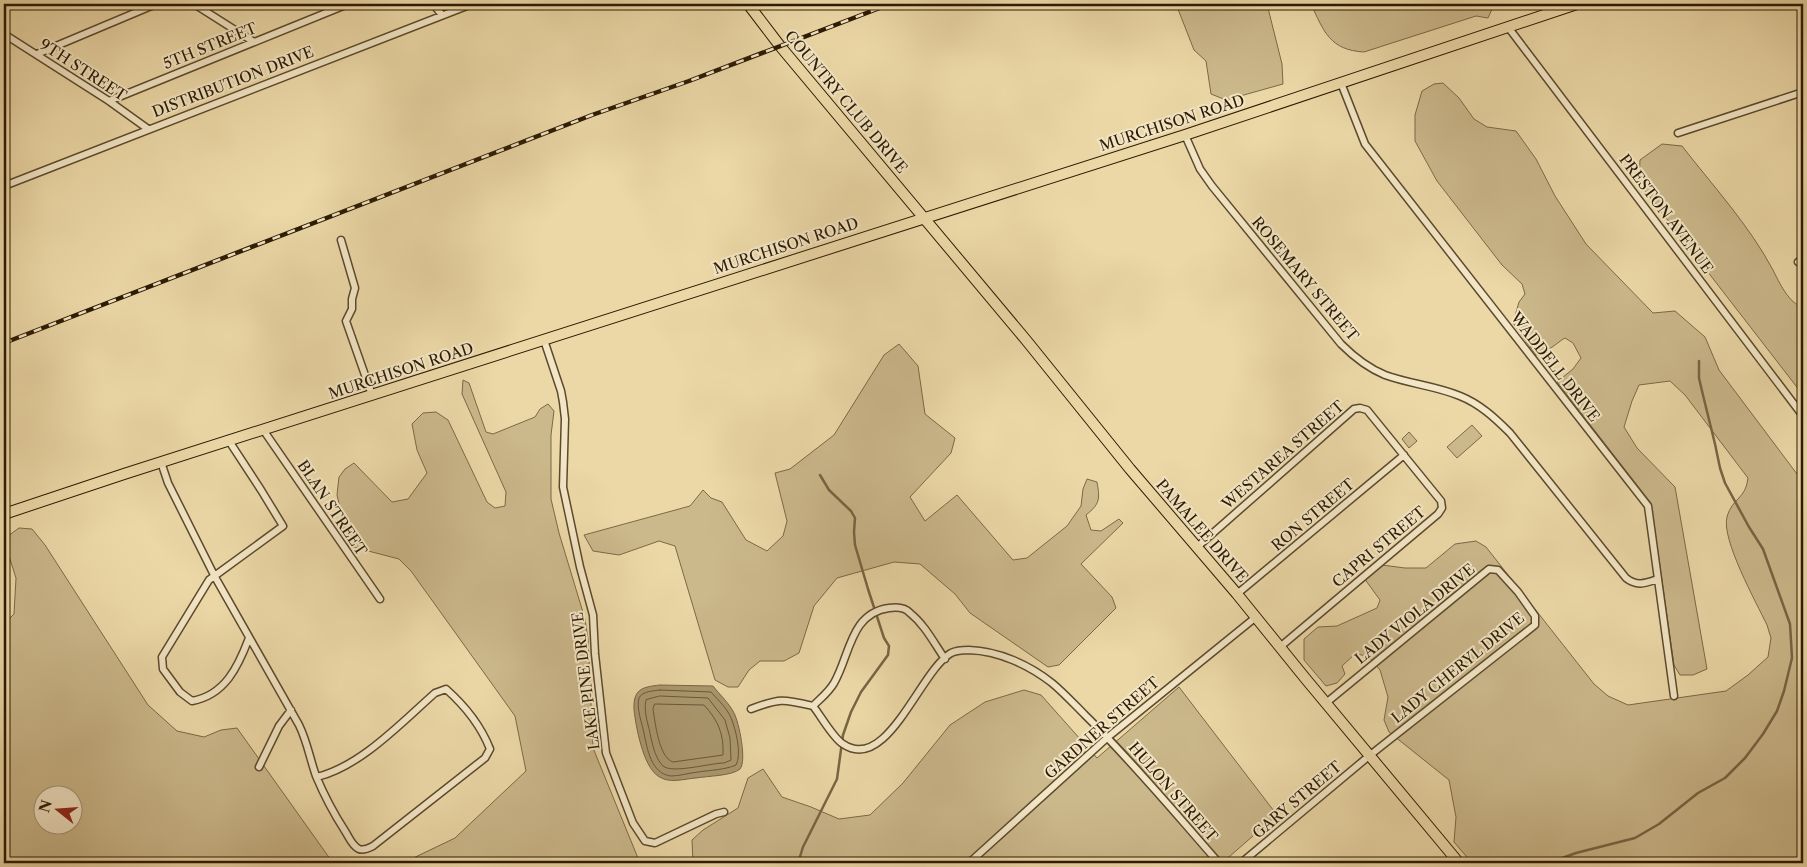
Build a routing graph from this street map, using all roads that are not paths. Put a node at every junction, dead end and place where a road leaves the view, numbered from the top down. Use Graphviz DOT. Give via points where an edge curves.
graph roads {
  1 [pos="156,4"];
  2 [pos="194,4"];
  3 [pos="348,4"];
  4 [pos="433,4"];
  5 [pos="472,4"];
  6 [pos="748,4"];
  7 [pos="1577,4"];
  8 [pos="442,15"];
  9 [pos="1508,27"];
  10 [pos="4,34"];
  11 [pos="254,42"];
  12 [pos="37,54"];
  13 [pos="1341,83"];
  14 [pos="1803,92"];
  15 [pos="109,101"];
  16 [pos="148,129"];
  17 [pos="1678,134"];
  18 [pos="1185,135"];
  19 [pos="4,186"];
  20 [pos="923,218"];
  21 [pos="341,240"];
  22 [pos="544,340"];
  23 [pos="372,396"];
  24 [pos="1803,416"];
  25 [pos="264,431"];
  26 [pos="229,442"];
  27 [pos="1404,455"];
  28 [pos="161,462"];
  29 [pos="4,514"];
  30 [pos="1196,548"];
  31 [pos="215,577"];
  32 [pos="1658,579"];
  33 [pos="1518,592"];
  34 [pos="1238,594"];
  35 [pos="380,599"];
  36 [pos="1256,617"];
  37 [pos="248,638"];
  38 [pos="1280,647"];
  39 [pos="945,659"];
  40 [pos="1674,696"];
  41 [pos="1326,703"];
  42 [pos="813,706"];
  43 [pos="751,709"];
  44 [pos="291,710"];
  45 [pos="1108,737"];
  46 [pos="1369,756"];
  47 [pos="259,767"];
  48 [pos="317,777"];
  49 [pos="724,812"];
  50 [pos="969,863"];
  51 [pos="1219,863"];
  52 [pos="1241,863"];
  53 [pos="1459,863"];
  1 -- 12 [label="street"];
  2 -- 11 [label="street"];
  3 -- 11 [label="street, 5TH STREET"];
  4 -- 8 [label="street"];
  5 -- 8 [label="street, DISTRIBUTION DRIVE"];
  6 -- 20 [label="main road, COUNTRY CLUB DRIVE"];
  7 -- 9 [label="main road, MURCHISON ROAD"];
  8 -- 16 [label="street, DISTRIBUTION DRIVE"];
  9 -- 13 [label="main road, MURCHISON ROAD"];
  9 -- 24 [label="street, PRESTON AVENUE"];
  10 -- 12 [label="street, 9TH STREET"];
  11 -- 15 [label="street, 5TH STREET"];
  12 -- 15 [label="street, 9TH STREET"];
  13 -- 18 [label="main road, MURCHISON ROAD"];
  13 -- 32 [label="street, WADDELL DRIVE" via="1365,144 1648,506"];
  14 -- 17 [label="street"];
  15 -- 16 [label="street, 9TH STREET"];
  16 -- 19 [label="street, DISTRIBUTION DRIVE"];
  18 -- 20 [label="main road, MURCHISON ROAD"];
  18 -- 32 [label="street, ROSEMARY STREET" via="1200,169 1212,186 1346,350 1378,372 1461,396 1488,412 1510,433 1626,578 1634,584"];
  20 -- 22 [label="main road, MURCHISON ROAD"];
  20 -- 30 [label="main road, PAMALEE DRIVE" via="1033,347"];
  21 -- 23 [label="street" via="355,288 352,309 346,321"];
  22 -- 23 [label="main road, MURCHISON ROAD"];
  22 -- 49 [label="street, LAKE PINE DRIVE" via="563,402 563,487 593,615 606,753 632,823 645,841 655,843"];
  23 -- 25 [label="main road, MURCHISON ROAD"];
  25 -- 26 [label="main road, MURCHISON ROAD"];
  25 -- 35 [label="street, BLAN STREET"];
  26 -- 28 [label="main road, MURCHISON ROAD"];
  26 -- 31 [label="street" via="283,526"];
  27 -- 30 [label="street, WESTAREA STREET" via="1367,410 1354,409"];
  27 -- 34 [label="street, RON STREET"];
  27 -- 38 [label="street, CAPRI STREET" via="1441,501 1442,508"];
  28 -- 29 [label="main road, MURCHISON ROAD"];
  28 -- 31 [label="street" via="168,483"];
  30 -- 34 [label="main road, PAMALEE DRIVE"];
  31 -- 37 [label="street"];
  31 -- 37 [label="street" via="203,590 162,657 162,669 180,692 192,701 204,699 218,690 239,665"];
  32 -- 40 [label="street, WADDELL DRIVE"];
  33 -- 41 [label="street, LADY VIOLA DRIVE" via="1498,570 1489,569"];
  33 -- 46 [label="street, LADY CHERYL DRIVE" via="1536,616 1535,624"];
  34 -- 36 [label="main road, PAMALEE DRIVE"];
  36 -- 38 [label="main road, PAMALEE DRIVE"];
  36 -- 45 [label="street, GARDNER STREET"];
  37 -- 44 [label="street"];
  38 -- 41 [label="main road, PAMALEE DRIVE"];
  39 -- 42 [label="street" via="936,666 880,743 868,749 854,751 841,743"];
  39 -- 42 [label="street" via="920,622 908,611 896,607 881,609 864,618 856,629 833,686"];
  39 -- 45 [label="street, HULON STREET" via="952,652 969,650 1013,659 1052,683"];
  41 -- 46 [label="main road, PAMALEE DRIVE"];
  42 -- 43 [label="street" via="790,700 774,701"];
  44 -- 47 [label="street" via="279,726"];
  44 -- 48 [label="street" via="304,736"];
  45 -- 50 [label="street, GARDNER STREET"];
  45 -- 51 [label="street, HULON STREET"];
  46 -- 52 [label="street, GARY STREET"];
  46 -- 53 [label="main road, PAMALEE DRIVE"];
  48 -- 48 [label="street" via="353,844 367,849 485,758 490,749 483,733 446,690 435,693 364,754"];
}
